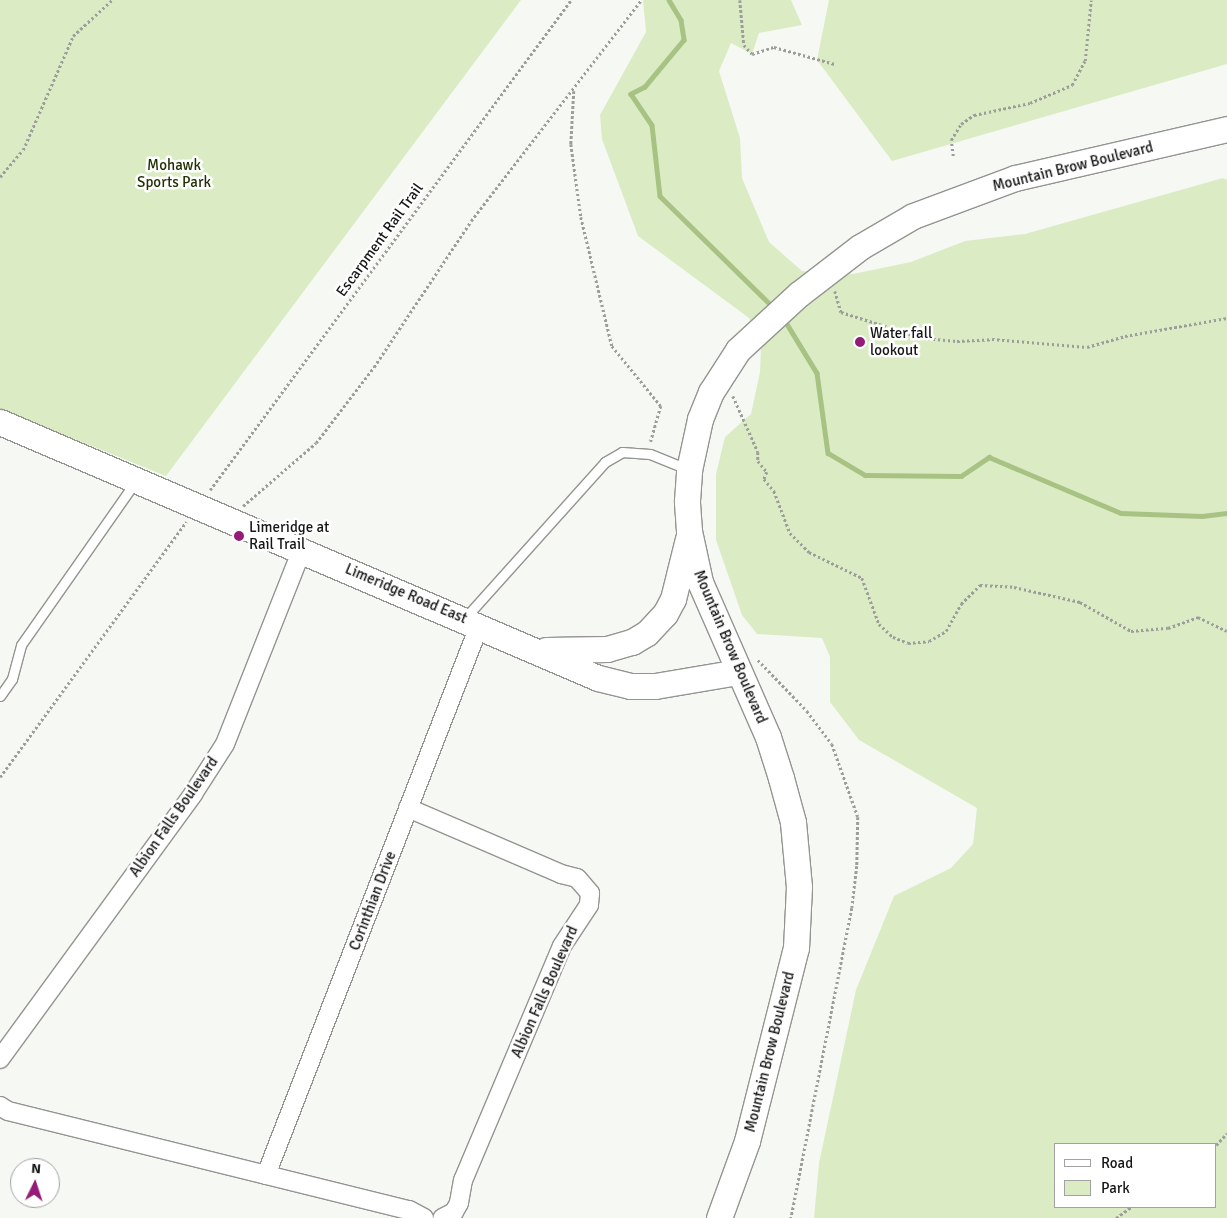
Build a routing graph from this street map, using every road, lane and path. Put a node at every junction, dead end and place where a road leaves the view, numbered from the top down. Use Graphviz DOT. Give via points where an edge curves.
graph roads {
  1 [pos="112,0"];
  2 [pos="571,0"];
  3 [pos="641,0"];
  4 [pos="740,0"];
  5 [pos="1091,0"];
  6 [pos="835,64"];
  7 [pos="574,90"];
  8 [pos="1227,129"];
  9 [pos="954,156"];
  10 [pos="0,177"];
  11 [pos="829,280"];
  12 [pos="1227,318"];
  13 [pos="733,395"];
  14 [pos="0,422"];
  15 [pos="650,454"];
  16 [pos="689,470"];
  17 [pos="136,481"];
  18 [pos="208,493"];
  19 [pos="240,509"];
  20 [pos="192,515"];
  21 [pos="690,531"];
  22 [pos="302,550"];
  23 [pos="472,622"];
  24 [pos="1227,631"];
  25 [pos="531,649"];
  26 [pos="738,672"];
  27 [pos="0,696"];
  28 [pos="0,777"];
  29 [pos="408,808"];
  30 [pos="0,1059"];
  31 [pos="0,1106"];
  32 [pos="1227,1133"];
  33 [pos="1217,1144"];
  34 [pos="266,1175"];
  35 [pos="1130,1208"];
  36 [pos="424,1218"];
  37 [pos="442,1218"];
  38 [pos="719,1218"];
  39 [pos="1116,1218"];
  1 -- 10 [label="path" via="73,36 23,150"];
  2 -- 18 [label="path, Escarpment Rail Trail"];
  3 -- 7 [label="path"];
  4 -- 6 [label="path" via="744,45 752,54 774,47"];
  5 -- 9 [label="path" via="1084,61 1072,85 1030,103 974,115 961,124 951,140"];
  7 -- 15 [label="path" via="571,144 581,217 612,346 662,406"];
  7 -- 19 [label="path" via="471,221 374,366 316,443 256,491"];
  8 -- 11 [label="main road, Mountain Brow Boulevard" via="1015,178 958,198 913,216 860,247"];
  11 -- 12 [label="path" via="841,312 923,338 1087,346"];
  11 -- 16 [label="main road, Mountain Brow Boulevard" via="748,339 726,366 704,408"];
  13 -- 24 [label="path" via="758,452 758,461 767,472 764,479 774,491 790,533 809,552 862,578 879,624 893,637 908,643 929,642 946,630 961,604 980,585 1014,587 1080,602 1130,631 1168,628 1198,618"];
  14 -- 17 [label="main road, Limeridge Road East"];
  15 -- 16 [label="lane"];
  15 -- 23 [label="lane" via="622,452 605,462"];
  16 -- 21 [label="main road, Mountain Brow Boulevard" via="687,502"];
  17 -- 22 [label="main road, Limeridge Road East"];
  17 -- 27 [label="lane" via="21,645 12,679"];
  20 -- 28 [label="path"];
  21 -- 25 [label="main road" via="673,599 665,614 647,633 632,642 595,651"];
  21 -- 26 [label="main road, Mountain Brow Boulevard" via="700,582"];
  22 -- 23 [label="main road, Limeridge Road East"];
  22 -- 30 [label="street, Albion Falls Boulevard" via="225,744 193,794"];
  23 -- 25 [label="main road, Limeridge Road East"];
  23 -- 29 [label="street, Corinthian Drive"];
  25 -- 26 [label="main road, Limeridge Road East" via="598,678 630,686 655,686"];
  26 -- 38 [label="main road, Mountain Brow Boulevard" via="768,737 781,778 793,822 799,887 796,948 747,1141"];
  29 -- 34 [label="street, Corinthian Drive"];
  29 -- 37 [label="street, Albion Falls Boulevard" via="577,878 590,893 589,904 562,946 463,1180 459,1203 454,1212"];
  31 -- 34 [label="street" via="8,1111"];
  32 -- 33 [label="path"];
  34 -- 36 [label="street" via="410,1210"];
  35 -- 39 [label="path"];
}
